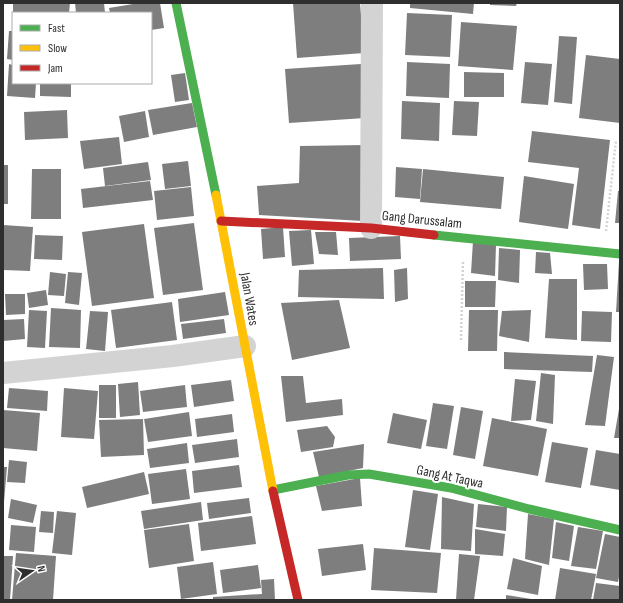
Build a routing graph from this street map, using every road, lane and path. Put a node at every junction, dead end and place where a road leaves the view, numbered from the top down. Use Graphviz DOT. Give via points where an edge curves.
graph roads {
  1 [pos="176,3"];
  2 [pos="372,3"];
  3 [pos="616,140"];
  4 [pos="221,221"];
  5 [pos="370,228"];
  6 [pos="463,238"];
  7 [pos="604,252"];
  8 [pos="620,254"];
  9 [pos="461,340"];
  10 [pos="245,346"];
  11 [pos="3,373"];
  12 [pos="273,490"];
  13 [pos="620,530"];
  14 [pos="298,600"];
  1 -- 4 [label="street, Jalan Wates"];
  2 -- 5 [label="street"];
  3 -- 7 [label="path"];
  4 -- 5 [label="street, Gang Darussalam"];
  4 -- 10 [label="street, Jalan Wates"];
  5 -- 6 [label="street, Gang Darussalam"];
  6 -- 7 [label="street, Gang Darussalam"];
  6 -- 9 [label="path"];
  7 -- 8 [label="street, Gang Darussalam"];
  10 -- 11 [label="street"];
  10 -- 12 [label="street, Jalan Wates"];
  12 -- 13 [label="street, Gang At Taqwa" via="348,475 370,474 451,488"];
  12 -- 14 [label="street, Jalan Wates"];
}
